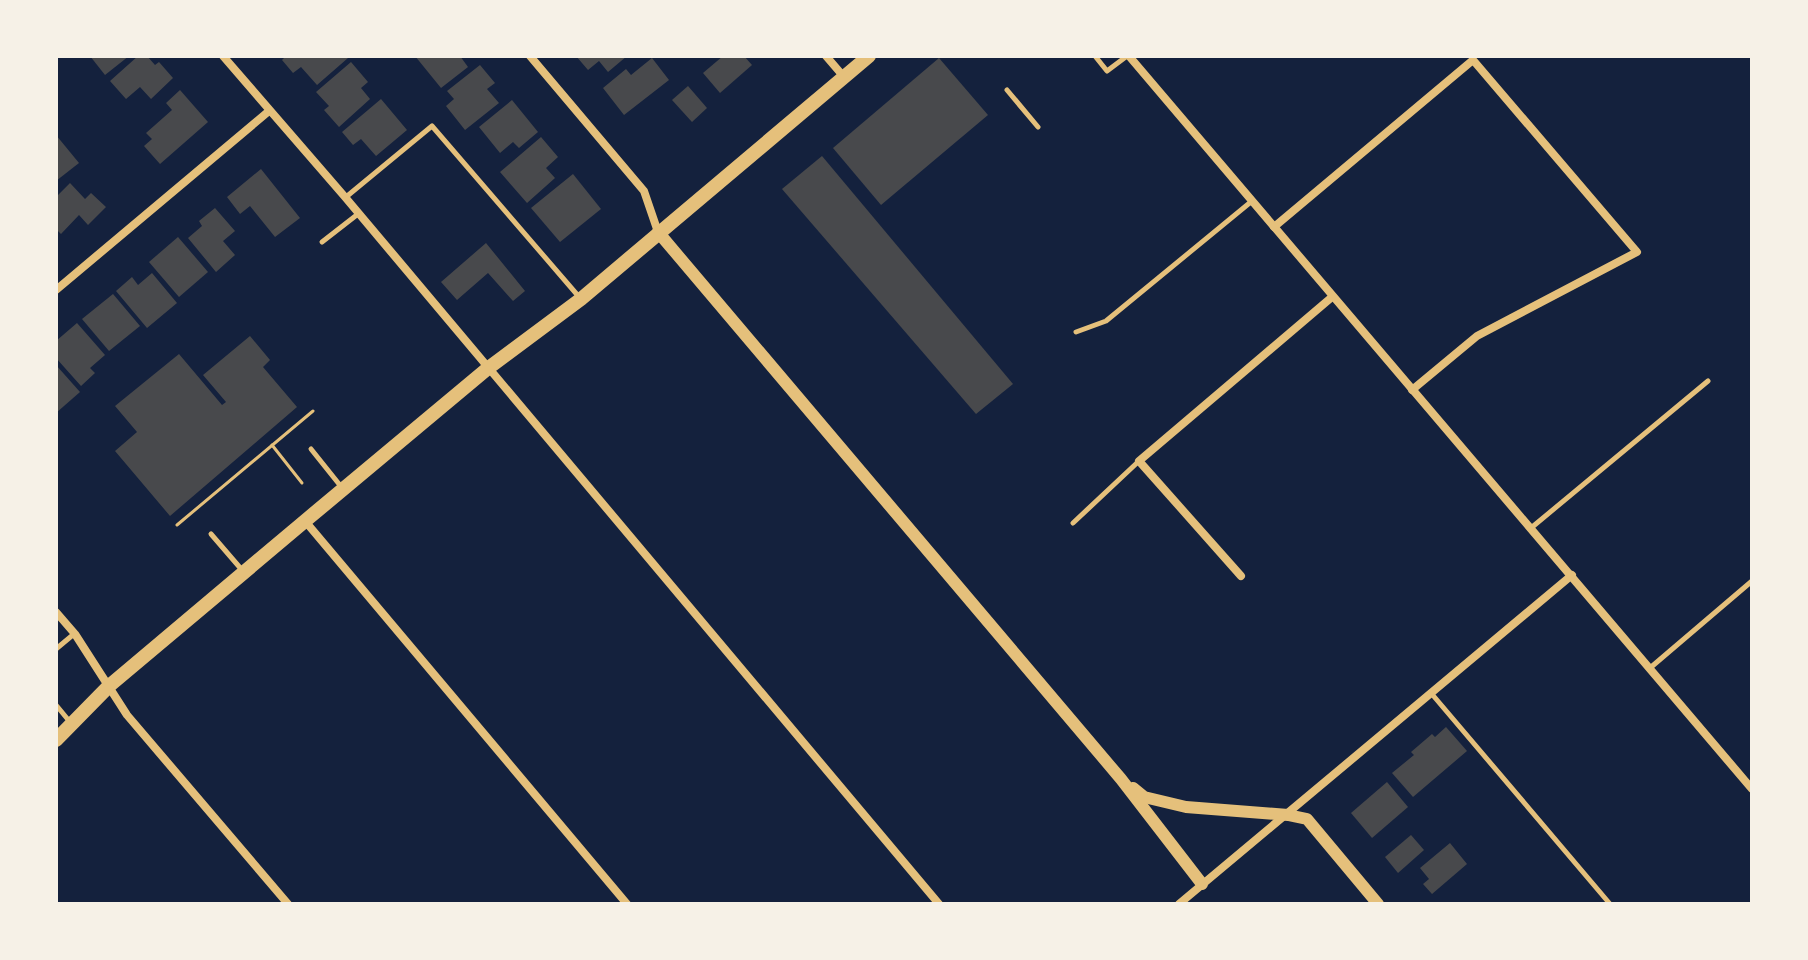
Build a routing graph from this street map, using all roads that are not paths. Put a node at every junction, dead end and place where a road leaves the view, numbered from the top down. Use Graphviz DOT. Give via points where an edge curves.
graph roads {
  1 [pos="223,56"];
  2 [pos="530,56"];
  3 [pos="826,56"];
  4 [pos="869,56"];
  5 [pos="1095,56"];
  6 [pos="1128,56"];
  7 [pos="844,77"];
  8 [pos="1007,90"];
  9 [pos="269,111"];
  10 [pos="1038,127"];
  11 [pos="345,197"];
  12 [pos="1252,201"];
  13 [pos="358,214"];
  14 [pos="1274,227"];
  15 [pos="658,232"];
  16 [pos="322,242"];
  17 [pos="57,288"];
  18 [pos="1332,297"];
  19 [pos="581,299"];
  20 [pos="1076,332"];
  21 [pos="487,369"];
  22 [pos="1708,381"];
  23 [pos="1412,390"];
  24 [pos="311,449"];
  25 [pos="1139,461"];
  26 [pos="343,489"];
  27 [pos="305,521"];
  28 [pos="1073,523"];
  29 [pos="1531,528"];
  30 [pos="211,534"];
  31 [pos="244,572"];
  32 [pos="1572,575"];
  33 [pos="1241,576"];
  34 [pos="1752,581"];
  35 [pos="56,612"];
  36 [pos="75,634"];
  37 [pos="56,649"];
  38 [pos="1650,668"];
  39 [pos="109,686"];
  40 [pos="1431,692"];
  41 [pos="56,705"];
  42 [pos="73,726"];
  43 [pos="56,740"];
  44 [pos="1121,779"];
  45 [pos="1752,789"];
  46 [pos="1288,815"];
  47 [pos="1202,884"];
  48 [pos="288,904"];
  49 [pos="627,904"];
  50 [pos="939,904"];
  51 [pos="1179,904"];
  52 [pos="1378,904"];
  53 [pos="1610,904"];
  1 -- 9 [label="street"];
  2 -- 15 [label="street" via="644,191"];
  3 -- 7 [label="street"];
  4 -- 7 [label="main road"];
  5 -- 6 [label="lane" via="1107,71"];
  6 -- 12 [label="street"];
  7 -- 15 [label="main road"];
  8 -- 10 [label="lane"];
  9 -- 11 [label="street"];
  9 -- 17 [label="street"];
  11 -- 13 [label="street"];
  11 -- 19 [label="lane" via="432,126"];
  12 -- 14 [label="street"];
  12 -- 20 [label="lane" via="1106,321"];
  13 -- 16 [label="lane"];
  13 -- 21 [label="street"];
  14 -- 18 [label="street"];
  14 -- 23 [label="street" via="1473,60 1637,252 1477,336"];
  15 -- 19 [label="main road"];
  15 -- 44 [label="street"];
  18 -- 23 [label="street"];
  18 -- 25 [label="street"];
  19 -- 21 [label="main road"];
  21 -- 26 [label="main road"];
  21 -- 50 [label="street"];
  22 -- 29 [label="lane"];
  23 -- 29 [label="street"];
  24 -- 26 [label="lane"];
  25 -- 28 [label="lane"];
  25 -- 33 [label="street"];
  26 -- 27 [label="main road"];
  27 -- 31 [label="main road"];
  27 -- 49 [label="street"];
  29 -- 32 [label="street"];
  30 -- 31 [label="lane"];
  31 -- 39 [label="main road"];
  32 -- 38 [label="street"];
  32 -- 40 [label="street"];
  34 -- 38 [label="lane"];
  35 -- 36 [label="street"];
  36 -- 37 [label="lane"];
  36 -- 39 [label="street"];
  38 -- 45 [label="street"];
  39 -- 42 [label="main road"];
  39 -- 48 [label="street" via="127,715"];
  40 -- 46 [label="street"];
  40 -- 53 [label="lane"];
  41 -- 42 [label="lane"];
  42 -- 43 [label="main road"];
  44 -- 46 [label="street" via="1144,797 1186,807"];
  44 -- 47 [label="street"];
  46 -- 47 [label="street"];
  46 -- 52 [label="street" via="1307,819"];
  47 -- 51 [label="street"];
}
